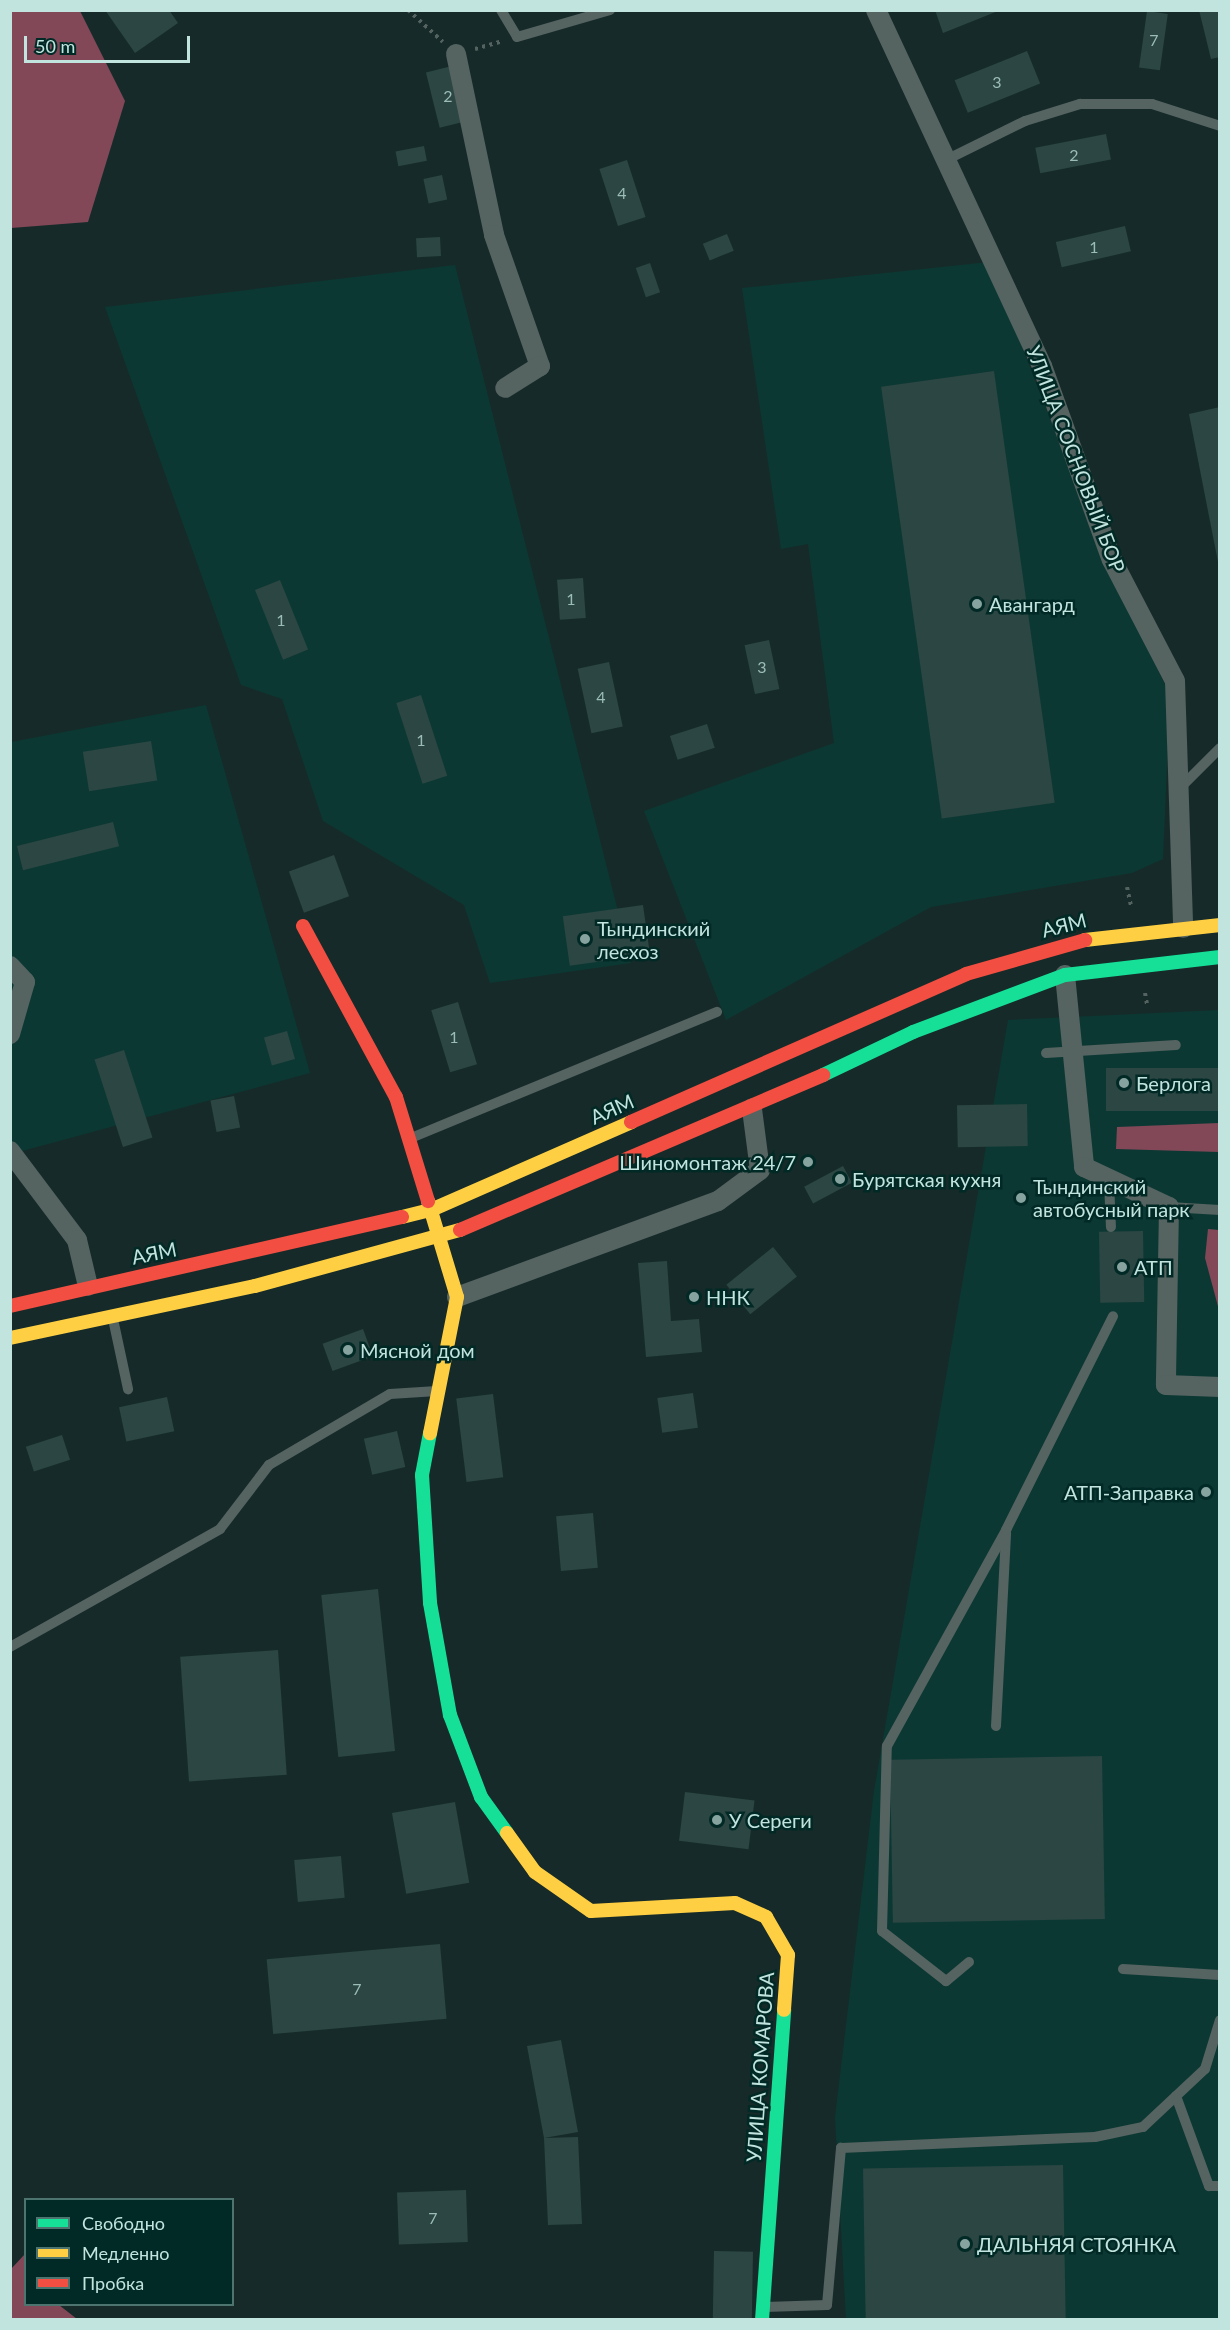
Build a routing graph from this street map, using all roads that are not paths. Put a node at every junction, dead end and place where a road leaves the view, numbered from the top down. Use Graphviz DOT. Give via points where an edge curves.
graph roads {
  1 [pos="501,10"];
  2 [pos="610,10"];
  3 [pos="876,10"];
  4 [pos="456,54"];
  5 [pos="1220,126"];
  6 [pos="948,159"];
  7 [pos="505,388"];
  8 [pos="1220,748"];
  9 [pos="1176,792"];
  10 [pos="1220,925"];
  11 [pos="303,926"];
  12 [pos="1183,928"];
  13 [pos="1220,957"];
  14 [pos="10,966"];
  15 [pos="1065,975"];
  16 [pos="717,1012"];
  17 [pos="10,1034"];
  18 [pos="1176,1045"];
  19 [pos="1074,1052"];
  20 [pos="1046,1053"];
  21 [pos="752,1109"];
  22 [pos="411,1138"];
  23 [pos="10,1151"];
  24 [pos="1109,1182"];
  25 [pos="1169,1207"];
  26 [pos="431,1210"];
  27 [pos="1220,1210"];
  28 [pos="1111,1227"];
  29 [pos="439,1238"];
  30 [pos="88,1286"];
  31 [pos="457,1297"];
  32 [pos="10,1306"];
  33 [pos="111,1313"];
  34 [pos="1113,1316"];
  35 [pos="10,1338"];
  36 [pos="1220,1387"];
  37 [pos="128,1389"];
  38 [pos="437,1391"];
  39 [pos="1006,1530"];
  40 [pos="10,1647"];
  41 [pos="996,1726"];
  42 [pos="969,1962"];
  43 [pos="1123,1969"];
  44 [pos="1220,1975"];
  45 [pos="1220,2020"];
  46 [pos="1176,2096"];
  47 [pos="1220,2186"];
  48 [pos="762,2313"];
  1 -- 2 [label="lane" via="517,37"];
  3 -- 6 [label="street, УЛИЦА СОСНОВЫЙ БОР"];
  4 -- 7 [label="street" via="494,235 540,366"];
  5 -- 6 [label="lane" via="1152,104 1080,104 1025,121"];
  6 -- 9 [label="street, УЛИЦА СОСНОВЫЙ БОР" via="1042,366 1112,560 1175,681"];
  8 -- 9 [label="lane"];
  9 -- 12 [label="street, УЛИЦА СОСНОВЫЙ БОР"];
  10 -- 12 [label="main road, АЯМ"];
  11 -- 22 [label="main road" via="396,1096"];
  12 -- 26 [label="main road, АЯМ" via="1102,935 966,974"];
  13 -- 15 [label="main road"];
  14 -- 17 [label="street" via="25,982"];
  15 -- 19 [label="street"];
  15 -- 21 [label="main road" via="913,1032"];
  16 -- 22 [label="lane"];
  18 -- 19 [label="lane"];
  19 -- 20 [label="lane"];
  19 -- 24 [label="street" via="1084,1167"];
  21 -- 29 [label="main road"];
  21 -- 31 [label="street" via="760,1170 718,1202"];
  22 -- 26 [label="main road"];
  23 -- 30 [label="street" via="77,1240"];
  24 -- 25 [label="street"];
  24 -- 28 [label="lane"];
  25 -- 27 [label="lane"];
  25 -- 36 [label="street" via="1166,1385"];
  26 -- 29 [label="main road"];
  26 -- 30 [label="main road, АЯМ" via="312,1241"];
  29 -- 31 [label="main road"];
  29 -- 33 [label="main road" via="255,1286"];
  30 -- 32 [label="main road, АЯМ"];
  31 -- 38 [label="main road, УЛИЦА КОМАРОВА"];
  33 -- 35 [label="main road"];
  33 -- 37 [label="lane"];
  34 -- 39 [label="lane"];
  38 -- 40 [label="lane" via="390,1394 268,1465 220,1528"];
  38 -- 48 [label="main road, УЛИЦА КОМАРОВА" via="423,1475 430,1603 450,1715 481,1797 535,1872 591,1911 735,1903 765,1917 788,1955"];
  39 -- 41 [label="lane"];
  39 -- 42 [label="lane" via="887,1746 882,1932 945,1981"];
  43 -- 44 [label="lane"];
  45 -- 46 [label="lane" via="1205,2069"];
  46 -- 47 [label="lane" via="1209,2186"];
  46 -- 48 [label="lane" via="1143,2127 1095,2138 841,2148 827,2305"];
}
